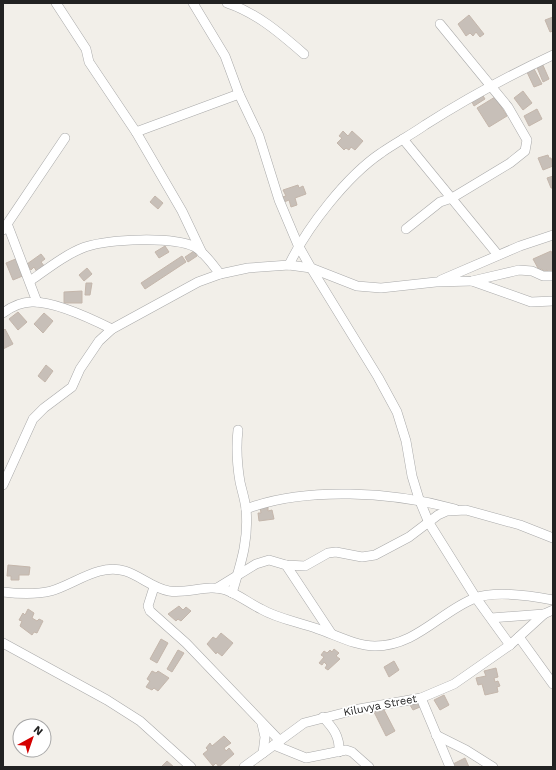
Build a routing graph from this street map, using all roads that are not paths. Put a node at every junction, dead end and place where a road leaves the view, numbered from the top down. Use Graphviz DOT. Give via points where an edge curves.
graph roads {
  1 [pos="56,3"];
  2 [pos="194,3"];
  3 [pos="227,3"];
  4 [pos="440,24"];
  5 [pos="304,54"];
  6 [pos="553,55"];
  7 [pos="490,85"];
  8 [pos="239,94"];
  9 [pos="136,132"];
  10 [pos="65,138"];
  11 [pos="403,139"];
  12 [pos="452,198"];
  13 [pos="5,228"];
  14 [pos="406,229"];
  15 [pos="553,235"];
  16 [pos="298,245"];
  17 [pos="202,253"];
  18 [pos="498,255"];
  19 [pos="289,265"];
  20 [pos="311,268"];
  21 [pos="220,274"];
  22 [pos="553,276"];
  23 [pos="30,281"];
  24 [pos="472,281"];
  25 [pos="436,282"];
  26 [pos="553,301"];
  27 [pos="37,302"];
  28 [pos="3,313"];
  29 [pos="112,329"];
  30 [pos="238,430"];
  31 [pos="3,485"];
  32 [pos="419,499"];
  33 [pos="246,509"];
  34 [pos="457,509"];
  35 [pos="429,523"];
  36 [pos="553,538"];
  37 [pos="286,565"];
  38 [pos="237,575"];
  39 [pos="154,587"];
  40 [pos="218,588"];
  41 [pos="3,592"];
  42 [pos="232,593"];
  43 [pos="476,598"];
  44 [pos="553,600"];
  45 [pos="553,610"];
  46 [pos="544,614"];
  47 [pos="491,618"];
  48 [pos="331,633"];
  49 [pos="519,637"];
  50 [pos="3,643"];
  51 [pos="510,645"];
  52 [pos="553,684"];
  53 [pos="421,698"];
  54 [pos="323,717"];
  55 [pos="262,724"];
  56 [pos="436,735"];
  57 [pos="277,743"];
  58 [pos="339,752"];
  59 [pos="263,753"];
  60 [pos="191,767"];
  61 [pos="244,767"];
  62 [pos="369,767"];
  63 [pos="450,767"];
  64 [pos="493,767"];
  1 -- 9 [label="street" via="86,49 89,62"];
  2 -- 8 [label="street" via="226,56"];
  3 -- 5 [label="street" via="240,7 267,24"];
  4 -- 7 [label="street"];
  6 -- 7 [label="street"];
  7 -- 11 [label="street"];
  7 -- 12 [label="street" via="519,123 527,140 525,150 510,163"];
  8 -- 9 [label="street"];
  8 -- 16 [label="street" via="259,136 279,200"];
  9 -- 17 [label="street" via="182,211"];
  10 -- 13 [label="street"];
  11 -- 12 [label="street"];
  11 -- 16 [label="street" via="380,153 357,174 331,202"];
  12 -- 14 [label="street" via="440,202"];
  12 -- 18 [label="street"];
  13 -- 23 [label="street"];
  15 -- 18 [label="street"];
  16 -- 19 [label="street"];
  16 -- 20 [label="street"];
  17 -- 21 [label="street"];
  17 -- 23 [label="street" via="183,243 166,240 85,247"];
  18 -- 25 [label="street"];
  19 -- 20 [label="street"];
  19 -- 21 [label="street" via="248,268"];
  20 -- 25 [label="street" via="357,286 381,288"];
  20 -- 32 [label="street" via="397,412"];
  21 -- 29 [label="street" via="198,282"];
  22 -- 24 [label="street" via="519,270"];
  23 -- 27 [label="street"];
  24 -- 25 [label="street"];
  24 -- 26 [label="street" via="531,302"];
  27 -- 28 [label="street" via="21,304"];
  27 -- 29 [label="street" via="71,311"];
  29 -- 31 [label="street" via="89,354 72,387 33,418"];
  30 -- 33 [label="street" via="236,450"];
  32 -- 33 [label="street" via="318,494 292,496"];
  32 -- 34 [label="street"];
  32 -- 35 [label="street"];
  33 -- 38 [label="street" via="246,547"];
  34 -- 35 [label="street" via="447,511"];
  34 -- 36 [label="street" via="520,525"];
  35 -- 37 [label="street" via="375,556 362,557 336,552 328,553 305,566"];
  35 -- 43 [label="street"];
  37 -- 38 [label="street" via="269,560"];
  37 -- 48 [label="street"];
  38 -- 40 [label="street"];
  38 -- 42 [label="street"];
  39 -- 40 [label="street" via="170,592"];
  39 -- 41 [label="street" via="125,571 103,570 53,590 32,594"];
  39 -- 55 [label="street" via="148,606 150,611 186,643"];
  40 -- 42 [label="street"];
  42 -- 48 [label="street" via="278,617"];
  43 -- 44 [label="street" via="519,595"];
  43 -- 47 [label="street"];
  43 -- 48 [label="street" via="414,636 395,643 376,646 359,644"];
  45 -- 46 [label="street, Kiluvya Street"];
  46 -- 47 [label="street"];
  46 -- 49 [label="street, Kiluvya Street"];
  47 -- 51 [label="street"];
  49 -- 51 [label="street, Kiluvya Street"];
  49 -- 52 [label="street"];
  50 -- 60 [label="street" via="140,721"];
  51 -- 53 [label="street, Kiluvya Street" via="454,684"];
  53 -- 54 [label="street, Kiluvya Street"];
  53 -- 56 [label="street"];
  54 -- 57 [label="street, Kiluvya Street" via="304,723"];
  54 -- 58 [label="street" via="337,733 340,742"];
  55 -- 57 [label="street"];
  55 -- 59 [label="street" via="265,737"];
  56 -- 63 [label="street"];
  56 -- 64 [label="street"];
  57 -- 58 [label="street" via="306,758"];
  57 -- 59 [label="street, Kiluvya Street"];
  58 -- 62 [label="street" via="352,752"];
  59 -- 61 [label="street, Kiluvya Street"];
}
